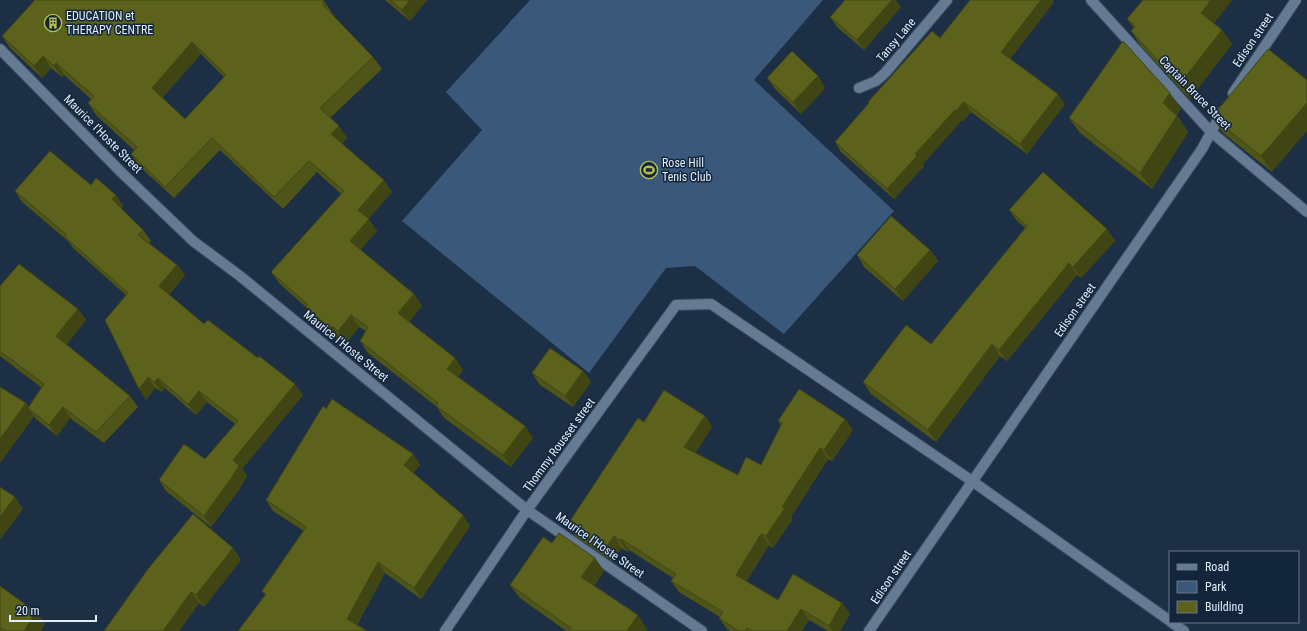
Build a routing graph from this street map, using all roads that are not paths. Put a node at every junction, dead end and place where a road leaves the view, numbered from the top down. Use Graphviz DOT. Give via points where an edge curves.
graph roads {
  1 [pos="947,0"];
  2 [pos="1090,0"];
  3 [pos="1296,0"];
  4 [pos="0,49"];
  5 [pos="859,88"];
  6 [pos="1211,132"];
  7 [pos="1307,212"];
  8 [pos="972,481"];
  9 [pos="528,510"];
  10 [pos="1169,621"];
  11 [pos="1172,623"];
  12 [pos="446,631"];
  13 [pos="702,631"];
  14 [pos="869,631"];
  15 [pos="1184,631"];
  1 -- 5 [label="street, Tansy Lane" via="885,73 876,81"];
  2 -- 6 [label="street, Captain Bruce Street"];
  3 -- 6 [label="street, Edison street" via="1226,104"];
  4 -- 9 [label="street, Maurice I'Hoste Street" via="193,241 240,276"];
  6 -- 7 [label="street, Captain Bruce Street"];
  6 -- 8 [label="street, Edison street" via="1202,149"];
  8 -- 9 [label="street, Thommy Rousset street" via="711,304 676,305"];
  8 -- 10 [label="street"];
  8 -- 14 [label="street, Edison street"];
  9 -- 12 [label="street, Thommy Rousset street"];
  9 -- 13 [label="street, Maurice I'Hoste Street"];
  11 -- 15 [label="street"];
}
